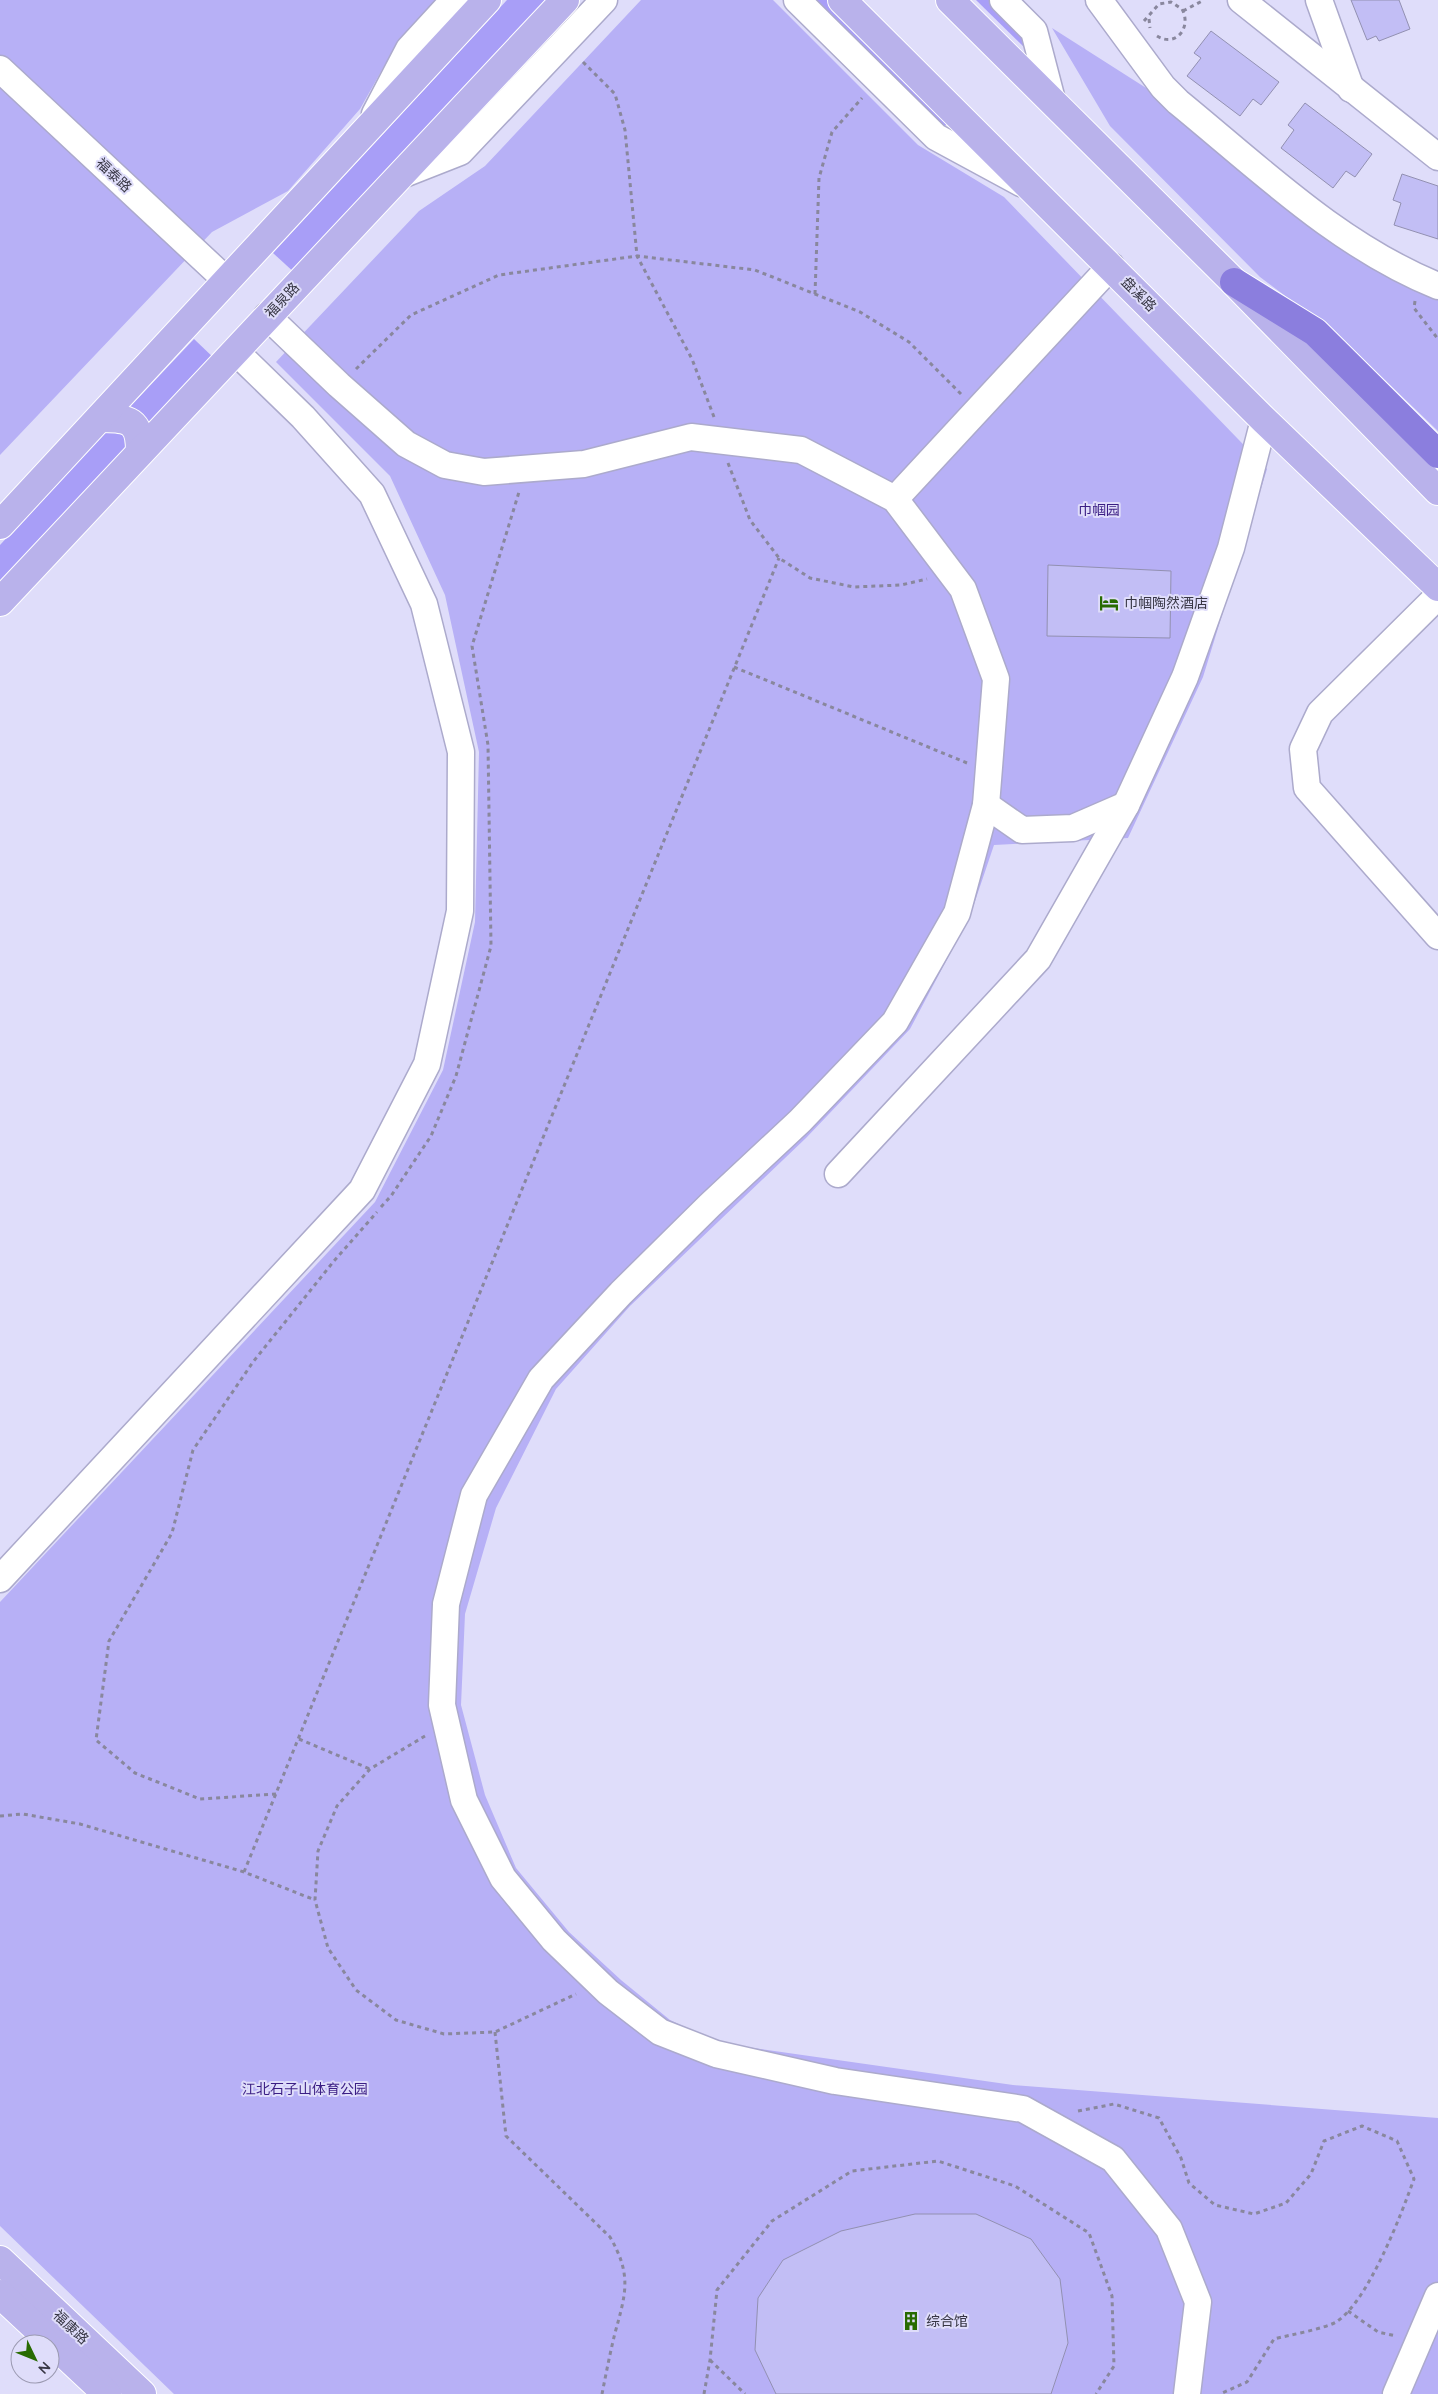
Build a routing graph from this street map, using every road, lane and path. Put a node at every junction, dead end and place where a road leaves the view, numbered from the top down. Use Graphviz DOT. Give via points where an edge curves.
graph roads {
  1 [pos="454,0"];
  2 [pos="487,0"];
  3 [pos="565,0"];
  4 [pos="604,0"];
  5 [pos="796,0"];
  6 [pos="1003,0"];
  7 [pos="1099,0"];
  8 [pos="1204,0"];
  9 [pos="1242,0"];
  10 [pos="1319,0"];
  11 [pos="951,3"];
  12 [pos="852,6"];
  13 [pos="1184,11"];
  14 [pos="583,62"];
  15 [pos="0,69"];
  16 [pos="1351,89"];
  17 [pos="866,93"];
  18 [pos="1052,100"];
  19 [pos="366,132"];
  20 [pos="1438,157"];
  21 [pos="399,176"];
  22 [pos="1034,190"];
  23 [pos="637,256"];
  24 [pos="1111,266"];
  25 [pos="228,282"];
  26 [pos="1234,282"];
  27 [pos="1428,282"];
  28 [pos="815,294"];
  29 [pos="267,316"];
  30 [pos="1438,339"];
  31 [pos="235,351"];
  32 [pos="339,385"];
  33 [pos="977,410"];
  34 [pos="100,418"];
  35 [pos="1264,420"];
  36 [pos="723,440"];
  37 [pos="140,452"];
  38 [pos="1438,454"];
  39 [pos="1438,491"];
  40 [pos="894,499"];
  41 [pos="0,525"];
  42 [pos="779,558"];
  43 [pos="952,574"];
  44 [pos="1438,587"];
  45 [pos="1438,596"];
  46 [pos="0,602"];
  47 [pos="734,667"];
  48 [pos="988,772"];
  49 [pos="986,805"];
  50 [pos="1126,805"];
  51 [pos="1438,936"];
  52 [pos="838,1174"];
  53 [pos="0,1579"];
  54 [pos="446,1723"];
  55 [pos="299,1739"];
  56 [pos="370,1770"];
  57 [pos="0,1816"];
  58 [pos="244,1872"];
  59 [pos="315,1900"];
  60 [pos="599,1983"];
  61 [pos="495,2032"];
  62 [pos="1042,2119"];
  63 [pos="0,2260"];
  64 [pos="0,2294"];
  65 [pos="1438,2296"];
  66 [pos="1348,2311"];
  67 [pos="1418,2342"];
  68 [pos="710,2360"];
  69 [pos="107,2394"];
  70 [pos="142,2394"];
  71 [pos="602,2394"];
  72 [pos="704,2394"];
  73 [pos="745,2394"];
  74 [pos="1096,2394"];
  75 [pos="1187,2394"];
  76 [pos="1220,2394"];
  77 [pos="1396,2394"];
  1 -- 19 [label="street" via="409,49"];
  2 -- 19 [label="main road"];
  3 -- 21 [label="main road, 福泉路"];
  4 -- 21 [label="street" via="460,152"];
  5 -- 22 [label="street" via="936,137"];
  6 -- 18 [label="street" via="1034,31"];
  7 -- 27 [label="street" via="1163,87 1178,102 1339,233"];
  8 -- 13 [label="path"];
  9 -- 16 [label="street"];
  10 -- 16 [label="street"];
  11 -- 18 [label="main road"];
  12 -- 22 [label="main road, 盘溪路"];
  13 -- 13 [label="path" via="1171,2 1159,4 1148,18 1151,30 1166,40 1178,37 1186,27"];
  14 -- 23 [label="path" via="615,94 625,130"];
  15 -- 25 [label="street, 福泰路"];
  16 -- 20 [label="street"];
  17 -- 28 [label="path" via="832,132 819,178"];
  18 -- 26 [label="main road"];
  19 -- 25 [label="main road"];
  21 -- 29 [label="main road, 福泉路"];
  22 -- 24 [label="main road, 盘溪路"];
  23 -- 28 [label="path" via="755,270"];
  23 -- 32 [label="path" via="499,275 411,315"];
  23 -- 36 [label="path" via="692,359"];
  24 -- 33 [label="street"];
  24 -- 35 [label="main road, 盘溪路"];
  25 -- 34 [label="main road"];
  26 -- 38 [label="highway" via="1315,332"];
  26 -- 39 [label="main road"];
  27 -- 30 [label="path" via="1414,308"];
  28 -- 33 [label="path" via="860,312 909,342"];
  29 -- 31 [label="main road, 福泉路"];
  29 -- 32 [label="street"];
  31 -- 37 [label="main road, 福泉路"];
  31 -- 53 [label="street" via="303,417 372,494 424,604 461,752 460,911 427,1064 362,1190"];
  32 -- 36 [label="street" via="406,444 445,465 484,472 584,464 692,437"];
  33 -- 40 [label="street"];
  34 -- 37 [label="main road" via="123,418 135,425 140,436"];
  34 -- 41 [label="main road"];
  35 -- 44 [label="main road, 盘溪路"];
  35 -- 50 [label="street" via="1231,548 1185,677"];
  36 -- 40 [label="street" via="801,450"];
  36 -- 42 [label="path" via="730,474 750,520"];
  37 -- 46 [label="main road, 福泉路"];
  40 -- 43 [label="street"];
  42 -- 43 [label="path" via="810,578 854,587 900,585"];
  42 -- 47 [label="path"];
  43 -- 48 [label="street" via="963,589 996,679"];
  45 -- 51 [label="street" via="1320,713 1303,749 1307,788"];
  47 -- 48 [label="path"];
  47 -- 55 [label="path"];
  48 -- 49 [label="street"];
  49 -- 50 [label="street" via="1022,830 1073,828"];
  49 -- 54 [label="street" via="957,913 895,1022 800,1121 621,1293 541,1379 474,1495 446,1604 442,1705"];
  50 -- 52 [label="street" via="1038,959"];
  54 -- 56 [label="path"];
  54 -- 60 [label="street" via="464,1800 503,1878 554,1940"];
  55 -- 56 [label="path"];
  55 -- 58 [label="path"];
  56 -- 59 [label="path" via="337,1806 318,1852"];
  57 -- 58 [label="path" via="23,1814 80,1824"];
  58 -- 59 [label="path"];
  59 -- 61 [label="path" via="328,1948 356,1990 396,2020 444,2034"];
  60 -- 61 [label="path"];
  60 -- 62 [label="street" via="660,2032 716,2054 835,2081 1023,2109"];
  61 -- 71 [label="path" via="506,2136 610,2237 621,2256 625,2302"];
  62 -- 66 [label="path" via="1114,2104 1158,2118 1181,2158 1189,2183 1215,2205 1254,2214 1286,2202 1311,2174 1324,2141 1362,2126 1397,2141 1414,2179 1400,2218 1358,2303"];
  62 -- 75 [label="street" via="1113,2159 1169,2229 1198,2302"];
  63 -- 70 [label="main road, 福康路"];
  64 -- 69 [label="main road, 福康路"];
  65 -- 67 [label="street"];
  66 -- 67 [label="path" via="1378,2332"];
  66 -- 76 [label="path" via="1336,2323 1274,2339 1246,2382"];
  67 -- 77 [label="street"];
  68 -- 72 [label="path"];
  68 -- 73 [label="path"];
  68 -- 74 [label="path" via="717,2290 772,2222 852,2171 938,2161 1015,2186 1089,2233 1112,2296 1114,2366"];
}
